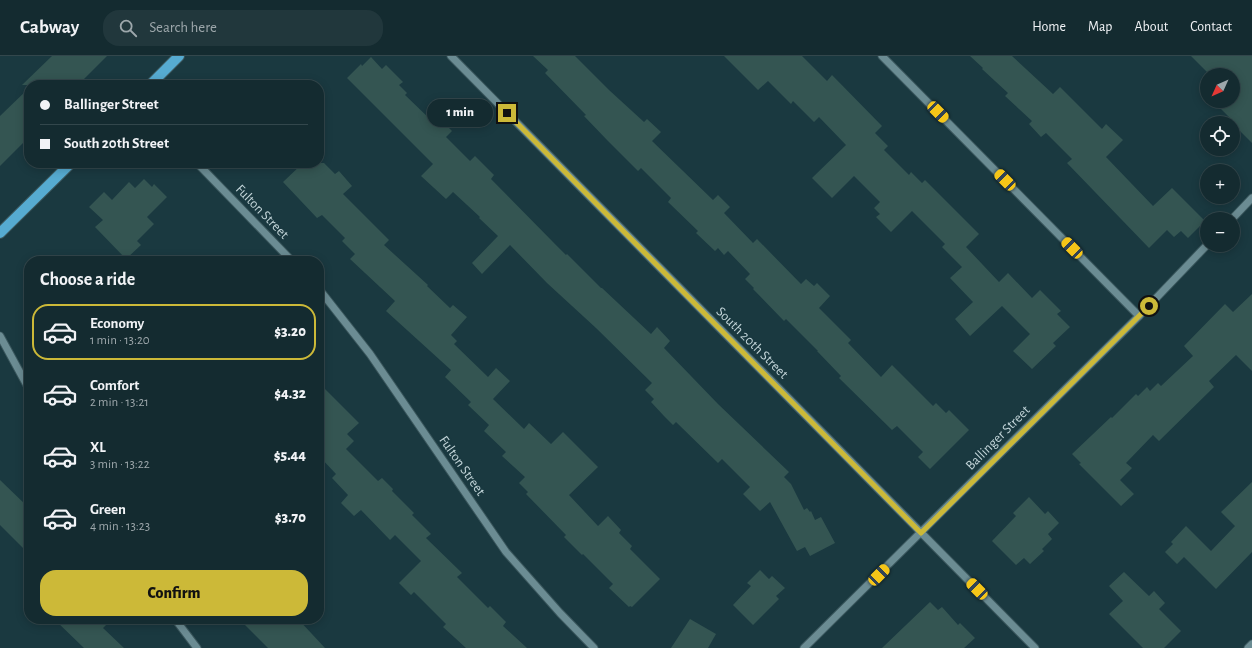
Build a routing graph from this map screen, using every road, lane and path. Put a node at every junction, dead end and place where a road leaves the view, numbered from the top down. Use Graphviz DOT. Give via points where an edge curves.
graph roads {
  1 [pos="179,56"];
  2 [pos="451,56"];
  3 [pos="882,56"];
  4 [pos="155,80"];
  5 [pos="66,168"];
  6 [pos="202,168"];
  7 [pos="1252,198"];
  8 [pos="1239,212"];
  9 [pos="0,233"];
  10 [pos="1200,252"];
  11 [pos="287,256"];
  12 [pos="324,295"];
  13 [pos="1139,316"];
  14 [pos="0,336"];
  15 [pos="24,380"];
  16 [pos="921,533"];
  17 [pos="179,624"];
  18 [pos="1252,644"];
  19 [pos="197,648"];
  20 [pos="594,648"];
  21 [pos="804,648"];
  22 [pos="1035,648"];
  23 [pos="1248,648"];
  1 -- 4 [label="main road"];
  2 -- 16 [label="street, South 20th Street"];
  3 -- 13 [label="street"];
  5 -- 9 [label="main road"];
  6 -- 11 [label="street, Fulton Street"];
  7 -- 8 [label="street"];
  10 -- 13 [label="street, Ballinger Street"];
  12 -- 20 [label="street, Fulton Street" via="370,354 506,552"];
  13 -- 16 [label="street, Ballinger Street"];
  14 -- 15 [label="street"];
  16 -- 21 [label="street, Ballinger Street"];
  16 -- 22 [label="street, South 20th Street"];
  17 -- 19 [label="street"];
  18 -- 23 [label="street"];
}
